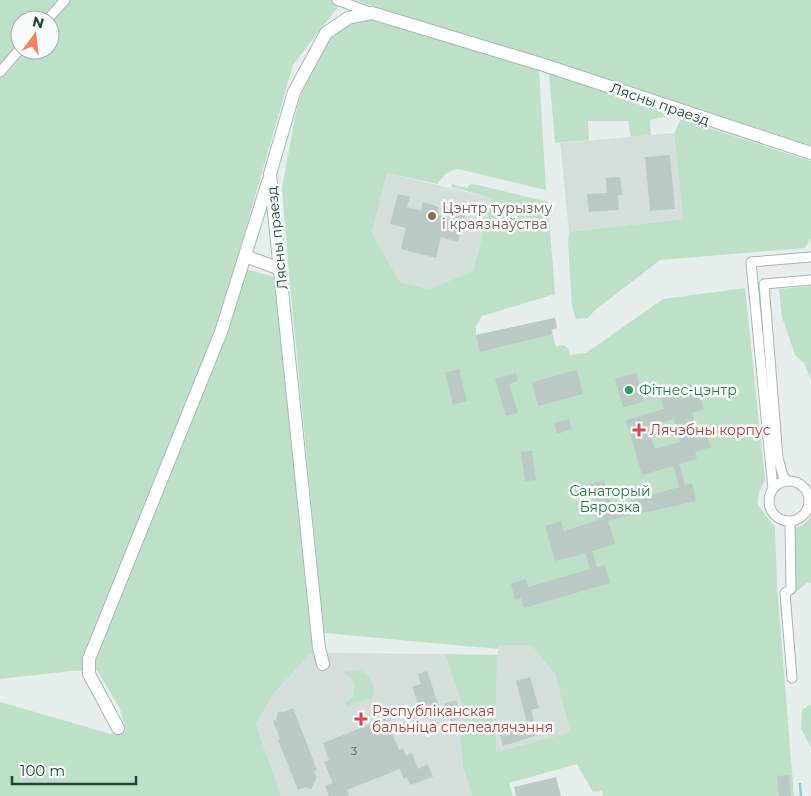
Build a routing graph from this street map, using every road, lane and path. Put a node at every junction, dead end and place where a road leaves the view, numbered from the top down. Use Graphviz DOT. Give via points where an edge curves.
graph roads {
  1 [pos="65,0"];
  2 [pos="337,0"];
  3 [pos="56,10"];
  4 [pos="372,13"];
  5 [pos="10,60"];
  6 [pos="0,72"];
  7 [pos="811,154"];
  8 [pos="270,174"];
  9 [pos="246,256"];
  10 [pos="811,257"];
  11 [pos="280,270"];
  12 [pos="811,280"];
  13 [pos="787,481"];
  14 [pos="773,488"];
  15 [pos="790,522"];
  16 [pos="323,664"];
  17 [pos="792,678"];
  18 [pos="118,728"];
  1 -- 3 [label="street"];
  2 -- 4 [label="street"];
  4 -- 7 [label="street, Лясны праезд" via="544,65"];
  4 -- 8 [label="street, Лясны праезд" via="348,18 326,33 294,92"];
  5 -- 6 [label="street"];
  8 -- 9 [label="street"];
  8 -- 11 [label="street, Лясны праезд"];
  9 -- 11 [label="street"];
  9 -- 18 [label="street" via="220,332 89,659 89,674"];
  10 -- 14 [label="street" via="751,262"];
  11 -- 16 [label="street, Лясны праезд"];
  12 -- 13 [label="street" via="764,284 778,458"];
  13 -- 14 [label="street"];
  13 -- 15 [label="street" via="794,481 805,488 810,500 806,512"];
  14 -- 15 [label="street" via="769,499 771,510 779,519"];
  15 -- 17 [label="street" via="791,589 785,593"];
}
